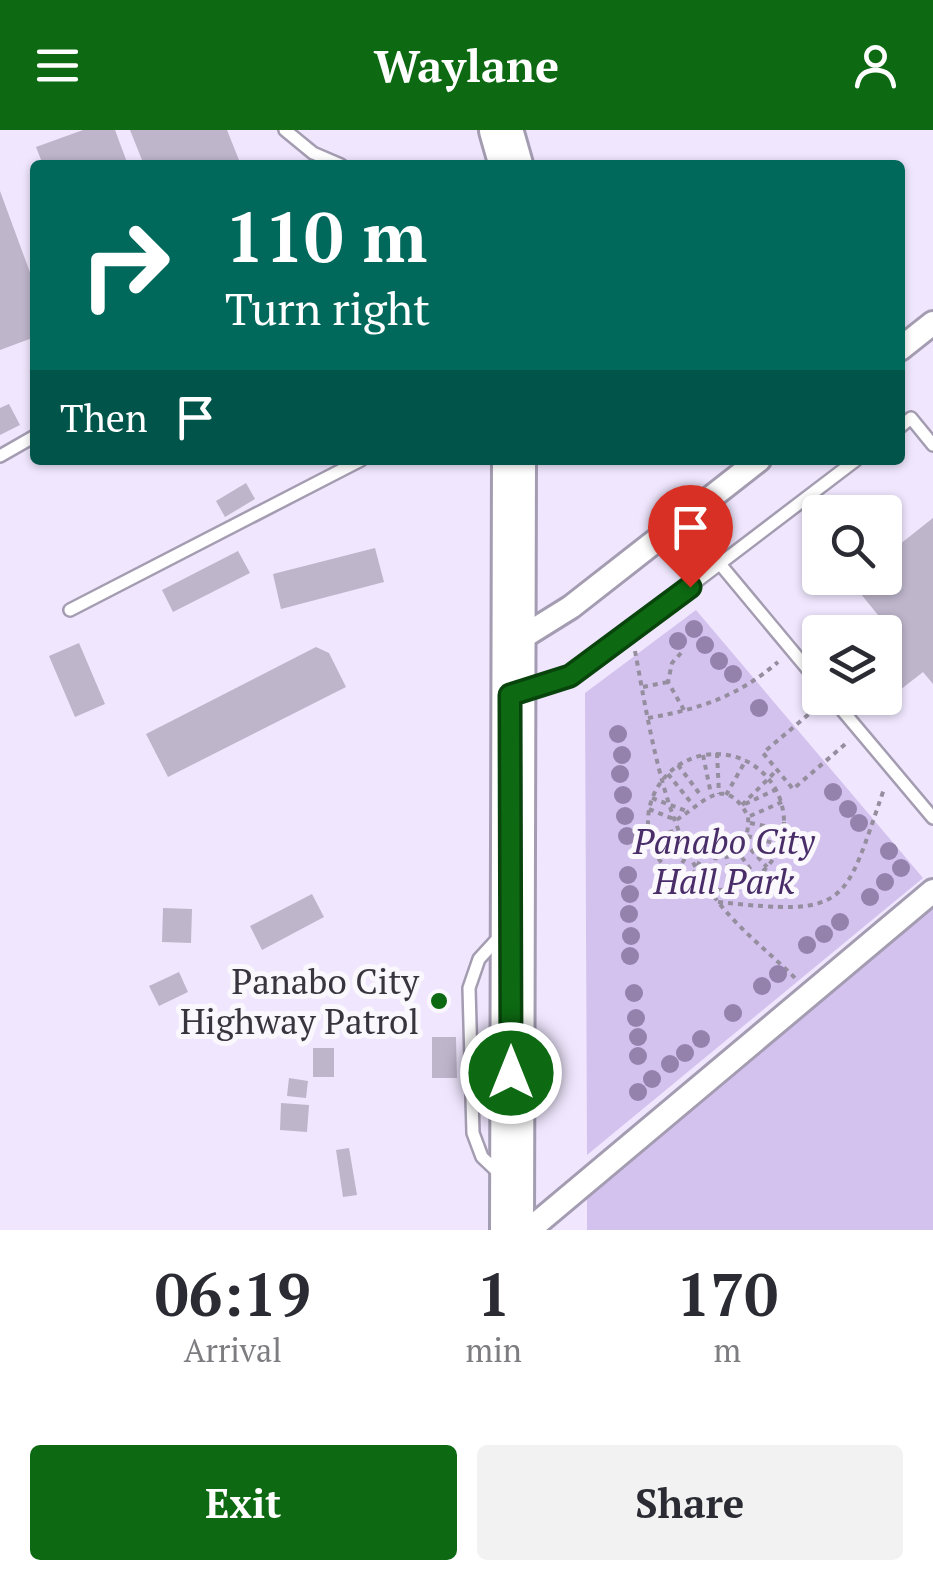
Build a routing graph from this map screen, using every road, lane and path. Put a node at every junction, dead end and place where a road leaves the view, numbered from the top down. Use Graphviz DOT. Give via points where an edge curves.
graph roads {
  1 [pos="286,130"];
  2 [pos="330,160"];
  3 [pos="933,322"];
  4 [pos="905,344"];
  5 [pos="905,422"];
  6 [pos="30,439"];
  7 [pos="933,445"];
  8 [pos="0,456"];
  9 [pos="351,465"];
  10 [pos="514,465"];
  11 [pos="752,465"];
  12 [pos="849,465"];
  13 [pos="720,564"];
  14 [pos="70,610"];
  15 [pos="631,632"];
  16 [pos="510,645"];
  17 [pos="792,650"];
  18 [pos="681,653"];
  19 [pos="802,662"];
  20 [pos="668,682"];
  21 [pos="642,688"];
  22 [pos="510,695"];
  23 [pos="684,711"];
  24 [pos="809,715"];
  25 [pos="845,715"];
  26 [pos="648,718"];
  27 [pos="860,732"];
  28 [pos="703,754"];
  29 [pos="717,754"];
  30 [pos="746,760"];
  31 [pos="678,765"];
  32 [pos="891,768"];
  33 [pos="777,770"];
  34 [pos="668,774"];
  35 [pos="769,778"];
  36 [pos="663,780"];
  37 [pos="777,789"];
  38 [pos="711,794"];
  39 [pos="719,794"];
  40 [pos="726,794"];
  41 [pos="652,798"];
  42 [pos="703,798"];
  43 [pos="782,802"];
  44 [pos="671,804"];
  45 [pos="694,805"];
  46 [pos="742,805"];
  47 [pos="649,809"];
  48 [pos="690,812"];
  49 [pos="933,818"];
  50 [pos="676,820"];
  51 [pos="749,820"];
  52 [pos="679,829"];
  53 [pos="784,830"];
  54 [pos="745,839"];
  55 [pos="650,840"];
  56 [pos="683,841"];
  57 [pos="781,845"];
  58 [pos="736,849"];
  59 [pos="654,852"];
  60 [pos="689,852"];
  61 [pos="704,852"];
  62 [pos="726,854"];
  63 [pos="716,855"];
  64 [pos="698,865"];
  65 [pos="768,867"];
  66 [pos="674,876"];
  67 [pos="756,878"];
  68 [pos="688,884"];
  69 [pos="732,888"];
  70 [pos="712,890"];
  71 [pos="933,891"];
  72 [pos="718,902"];
  73 [pos="811,994"];
  74 [pos="512,1230"];
  75 [pos="529,1230"];
  1 -- 2 [label="lane"];
  3 -- 4 [label="street"];
  5 -- 7 [label="lane" via="911,418"];
  6 -- 8 [label="lane"];
  9 -- 14 [label="lane"];
  10 -- 16 [label="highway"];
  11 -- 16 [label="street" via="583,598"];
  12 -- 13 [label="lane"];
  13 -- 15 [label="lane"];
  13 -- 17 [label="lane"];
  15 -- 21 [label="path"];
  15 -- 22 [label="lane" via="570,676"];
  16 -- 22 [label="highway"];
  17 -- 19 [label="lane"];
  17 -- 23 [label="path" via="734,696"];
  18 -- 20 [label="path"];
  20 -- 21 [label="path"];
  20 -- 23 [label="path"];
  21 -- 26 [label="path"];
  22 -- 74 [label="highway"];
  23 -- 26 [label="path"];
  24 -- 33 [label="path" via="762,753"];
  25 -- 27 [label="lane"];
  26 -- 36 [label="path"];
  27 -- 32 [label="lane"];
  27 -- 33 [label="path" via="793,788"];
  28 -- 29 [label="path"];
  28 -- 31 [label="path"];
  28 -- 38 [label="path"];
  29 -- 30 [label="path"];
  29 -- 39 [label="path"];
  30 -- 35 [label="path"];
  30 -- 40 [label="path"];
  31 -- 34 [label="path"];
  31 -- 42 [label="path"];
  32 -- 49 [label="lane"];
  32 -- 72 [label="path" via="852,881 839,896 778,908"];
  33 -- 35 [label="path"];
  34 -- 36 [label="path"];
  34 -- 45 [label="path"];
  35 -- 37 [label="path"];
  35 -- 46 [label="path"];
  36 -- 41 [label="path"];
  36 -- 44 [label="path"];
  37 -- 43 [label="path"];
  37 -- 46 [label="path"];
  38 -- 39 [label="path"];
  38 -- 42 [label="path"];
  39 -- 40 [label="path"];
  40 -- 46 [label="path"];
  41 -- 44 [label="path"];
  41 -- 47 [label="path"];
  42 -- 45 [label="path"];
  43 -- 51 [label="path"];
  43 -- 53 [label="path"];
  44 -- 48 [label="path"];
  44 -- 50 [label="path"];
  45 -- 48 [label="path"];
  46 -- 51 [label="path"];
  47 -- 50 [label="path"];
  47 -- 55 [label="path"];
  48 -- 50 [label="path"];
  50 -- 52 [label="path"];
  51 -- 53 [label="path"];
  51 -- 54 [label="path"];
  52 -- 55 [label="path"];
  52 -- 56 [label="path"];
  53 -- 57 [label="path"];
  54 -- 57 [label="path"];
  54 -- 58 [label="path"];
  54 -- 65 [label="path"];
  55 -- 59 [label="path"];
  56 -- 59 [label="path"];
  56 -- 60 [label="path"];
  57 -- 65 [label="path"];
  58 -- 62 [label="path"];
  58 -- 67 [label="path"];
  59 -- 66 [label="path"];
  60 -- 61 [label="path"];
  60 -- 64 [label="path"];
  60 -- 66 [label="path"];
  61 -- 63 [label="path"];
  61 -- 64 [label="path"];
  62 -- 63 [label="path"];
  62 -- 69 [label="path"];
  63 -- 70 [label="path"];
  64 -- 68 [label="path"];
  64 -- 70 [label="path"];
  65 -- 67 [label="path"];
  66 -- 68 [label="path"];
  67 -- 69 [label="path"];
  68 -- 70 [label="path"];
  69 -- 70 [label="path"];
  70 -- 72 [label="path"];
  71 -- 73 [label="street"];
  72 -- 73 [label="path"];
  73 -- 75 [label="street"];
}
